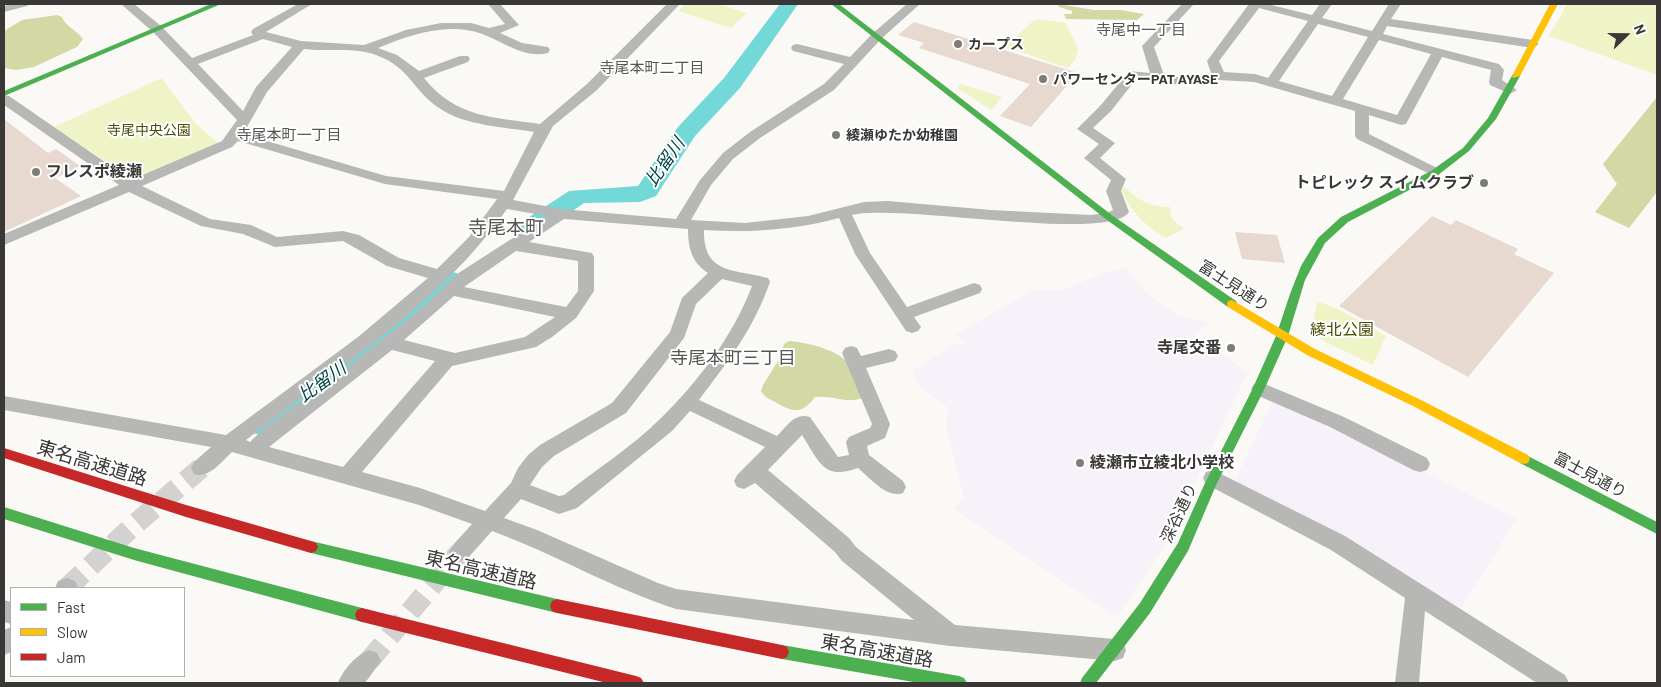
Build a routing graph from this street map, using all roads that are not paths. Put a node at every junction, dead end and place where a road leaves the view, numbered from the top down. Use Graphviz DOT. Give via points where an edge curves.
graph roads {
  1 [pos="23,4"];
  2 [pos="127,4"];
  3 [pos="217,4"];
  4 [pos="306,4"];
  5 [pos="494,4"];
  6 [pos="674,4"];
  7 [pos="835,4"];
  8 [pos="914,4"];
  9 [pos="1188,4"];
  10 [pos="1256,4"];
  11 [pos="1326,4"];
  12 [pos="1395,4"];
  13 [pos="1553,4"];
  14 [pos="4,9"];
  15 [pos="1314,20"];
  16 [pos="1385,22"];
  17 [pos="157,29"];
  18 [pos="489,32"];
  19 [pos="262,34"];
  20 [pos="877,36"];
  21 [pos="1375,37"];
  22 [pos="1533,44"];
  23 [pos="301,45"];
  24 [pos="366,48"];
  25 [pos="797,48"];
  26 [pos="544,50"];
  27 [pos="1438,52"];
  28 [pos="443,54"];
  29 [pos="852,62"];
  30 [pos="190,63"];
  31 [pos="418,76"];
  32 [pos="1219,76"];
  33 [pos="1158,77"];
  34 [pos="1272,82"];
  35 [pos="1510,90"];
  36 [pos="4,94"];
  37 [pos="4,99"];
  38 [pos="1335,100"];
  39 [pos="1362,109"];
  40 [pos="245,121"];
  41 [pos="543,129"];
  42 [pos="236,136"];
  43 [pos="1434,172"];
  44 [pos="130,186"];
  45 [pos="504,200"];
  46 [pos="843,211"];
  47 [pos="555,213"];
  48 [pos="1110,218"];
  49 [pos="689,224"];
  50 [pos="4,240"];
  51 [pos="514,245"];
  52 [pos="719,272"];
  53 [pos="440,276"];
  54 [pos="974,289"];
  55 [pos="451,290"];
  56 [pos="570,314"];
  57 [pos="1282,336"];
  58 [pos="390,343"];
  59 [pos="889,356"];
  60 [pos="448,358"];
  61 [pos="1260,389"];
  62 [pos="687,402"];
  63 [pos="4,403"];
  64 [pos="226,443"];
  65 [pos="779,445"];
  66 [pos="254,450"];
  67 [pos="4,453"];
  68 [pos="860,459"];
  69 [pos="1420,464"];
  70 [pos="201,468"];
  71 [pos="347,476"];
  72 [pos="1213,478"];
  73 [pos="896,487"];
  74 [pos="518,489"];
  75 [pos="4,513"];
  76 [pos="487,521"];
  77 [pos="1657,528"];
  78 [pos="460,552"];
  79 [pos="1416,594"];
  80 [pos="950,635"];
  81 [pos="1115,650"];
  82 [pos="369,661"];
  83 [pos="1547,680"];
  84 [pos="350,683"];
  85 [pos="636,683"];
  86 [pos="959,683"];
  87 [pos="1087,683"];
  88 [pos="1407,683"];
  1 -- 14 [label="street"];
  2 -- 17 [label="street"];
  3 -- 17 [label="main road"];
  4 -- 19 [label="street" via="257,30"];
  5 -- 18 [label="street" via="513,25"];
  6 -- 41 [label="street" via="637,37 593,87 559,112"];
  7 -- 20 [label="main road, 富士見通り"];
  8 -- 20 [label="street"];
  9 -- 33 [label="street" via="1148,46"];
  10 -- 15 [label="street"];
  10 -- 32 [label="street" via="1213,61"];
  11 -- 15 [label="street"];
  12 -- 16 [label="street"];
  13 -- 22 [label="main road, 深谷通り"];
  15 -- 21 [label="street"];
  15 -- 34 [label="street"];
  16 -- 21 [label="street"];
  16 -- 22 [label="street"];
  17 -- 30 [label="street"];
  17 -- 36 [label="main road"];
  18 -- 24 [label="street" via="465,26 430,28"];
  18 -- 26 [label="street" via="512,44"];
  19 -- 23 [label="street"];
  19 -- 30 [label="street"];
  20 -- 29 [label="street"];
  20 -- 48 [label="main road, 富士見通り"];
  21 -- 27 [label="street"];
  21 -- 38 [label="street"];
  22 -- 35 [label="main road, 深谷通り"];
  23 -- 24 [label="street"];
  23 -- 40 [label="street" via="261,90"];
  24 -- 31 [label="street" via="400,60"];
  25 -- 29 [label="street"];
  27 -- 35 [label="street" via="1494,67 1498,70 1495,82"];
  27 -- 39 [label="street" via="1401,121"];
  28 -- 31 [label="street" via="458,61"];
  29 -- 49 [label="street" via="829,87 728,156 706,182"];
  30 -- 40 [label="street"];
  31 -- 41 [label="street" via="444,106 458,112"];
  32 -- 33 [label="street" via="1180,81"];
  32 -- 34 [label="street"];
  33 -- 48 [label="street" via="1134,74 1084,130 1108,143 1090,158 1119,179 1112,190 1121,212"];
  34 -- 38 [label="street"];
  35 -- 43 [label="main road, 深谷通り" via="1496,116 1471,146"];
  37 -- 44 [label="street"];
  38 -- 39 [label="street"];
  39 -- 43 [label="street" via="1362,136"];
  40 -- 42 [label="street"];
  41 -- 45 [label="street" via="522,173"];
  42 -- 44 [label="street" via="213,152"];
  42 -- 45 [label="street" via="385,180"];
  43 -- 57 [label="main road, 深谷通り" via="1328,232 1314,252 1297,288"];
  44 -- 50 [label="street"];
  44 -- 53 [label="street" via="206,224 246,229 275,242 343,236 393,262"];
  45 -- 47 [label="street"];
  45 -- 53 [label="street" via="476,240"];
  46 -- 48 [label="street" via="888,206 991,215 1090,220"];
  46 -- 49 [label="street" via="808,221 760,227"];
  46 -- 54 [label="street" via="863,254 908,320"];
  47 -- 49 [label="street"];
  47 -- 51 [label="street"];
  48 -- 57 [label="main road, 富士見通り" via="1183,272"];
  49 -- 52 [label="street" via="700,257"];
  51 -- 55 [label="street" via="463,278"];
  51 -- 56 [label="street" via="586,257 586,291"];
  52 -- 62 [label="street" via="762,282 751,312 732,344"];
  52 -- 74 [label="street" via="688,302 678,334 619,408 573,433 530,465 523,473"];
  53 -- 64 [label="street" via="370,336"];
  55 -- 56 [label="street"];
  55 -- 58 [label="street"];
  56 -- 60 [label="street" via="530,342 455,360"];
  57 -- 61 [label="main road, 深谷通り"];
  57 -- 77 [label="main road, 富士見通り"];
  58 -- 60 [label="street"];
  58 -- 66 [label="street" via="271,433"];
  59 -- 68 [label="street" via="853,358 881,424 878,433 856,442"];
  60 -- 71 [label="street"];
  61 -- 69 [label="street" via="1337,422"];
  61 -- 72 [label="main road, 深谷通り"];
  62 -- 65 [label="street"];
  62 -- 74 [label="street" via="665,426 570,502 559,505"];
  63 -- 64 [label="street"];
  64 -- 66 [label="street"];
  64 -- 70 [label="street"];
  65 -- 68 [label="street" via="803,422 831,463 841,466"];
  65 -- 80 [label="street" via="749,475 795,507"];
  66 -- 71 [label="street"];
  67 -- 86 [label="main road, 東名高速道路" via="296,543 462,585 671,630"];
  68 -- 73 [label="street"];
  71 -- 76 [label="street"];
  72 -- 79 [label="street" via="1338,543"];
  72 -- 81 [label="main road, 深谷通り" via="1194,527 1160,588"];
  74 -- 76 [label="street"];
  75 -- 85 [label="main road" via="134,554 405,627"];
  76 -- 78 [label="street"];
  76 -- 80 [label="street" via="530,536 654,592 676,598"];
  79 -- 83 [label="street"];
  79 -- 88 [label="street"];
  80 -- 81 [label="street"];
  81 -- 87 [label="main road, 深谷通り"];
  82 -- 84 [label="street"];
}
